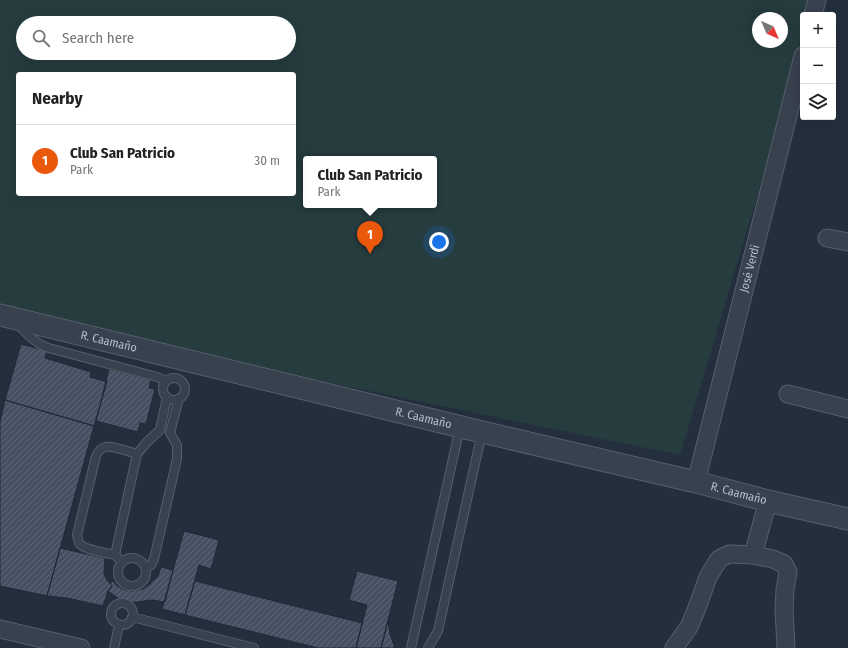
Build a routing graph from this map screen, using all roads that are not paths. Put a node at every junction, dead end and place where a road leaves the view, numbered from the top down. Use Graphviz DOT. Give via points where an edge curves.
graph roads {
  1 [pos="817,0"];
  2 [pos="814,12"];
  3 [pos="800,68"];
  4 [pos="827,238"];
  5 [pos="848,242"];
  6 [pos="7,316"];
  7 [pos="166,381"];
  8 [pos="788,394"];
  9 [pos="167,397"];
  10 [pos="179,398"];
  11 [pos="848,409"];
  12 [pos="460,426"];
  13 [pos="160,430"];
  14 [pos="482,432"];
  15 [pos="170,433"];
  16 [pos="138,454"];
  17 [pos="696,482"];
  18 [pos="768,501"];
  19 [pos="848,519"];
  20 [pos="115,555"];
  21 [pos="754,555"];
  22 [pos="122,562"];
  23 [pos="146,568"];
  24 [pos="132,617"];
  25 [pos="119,625"];
  26 [pos="0,629"];
  27 [pos="80,648"];
  28 [pos="114,648"];
  29 [pos="254,648"];
  30 [pos="411,648"];
  31 [pos="428,648"];
  32 [pos="674,648"];
  33 [pos="786,648"];
  1 -- 2 [label="street"];
  3 -- 17 [label="street, José Verdi"];
  4 -- 5 [label="street"];
  6 -- 7 [label="lane" via="45,347"];
  6 -- 12 [label="street, R. Caamaño"];
  7 -- 9 [label="lane" via="163,387"];
  7 -- 10 [label="lane" via="172,378 183,382 184,393"];
  8 -- 11 [label="street"];
  9 -- 10 [label="lane" via="173,400"];
  9 -- 13 [label="lane"];
  10 -- 15 [label="lane"];
  12 -- 14 [label="street, R. Caamaño"];
  12 -- 30 [label="lane"];
  13 -- 15 [label="lane"];
  13 -- 16 [label="lane"];
  14 -- 17 [label="street, R. Caamaño"];
  14 -- 31 [label="lane" via="438,630"];
  15 -- 23 [label="lane" via="177,445 177,459 154,559"];
  16 -- 20 [label="lane"];
  16 -- 20 [label="lane" via="110,447 99,450 79,528 78,540 81,545"];
  17 -- 18 [label="street, R. Caamaño"];
  18 -- 19 [label="street, R. Caamaño"];
  18 -- 21 [label="street"];
  20 -- 22 [label="lane"];
  21 -- 32 [label="street" via="729,554 719,559 708,577 689,627"];
  21 -- 33 [label="street" via="784,564 788,572 784,609"];
  22 -- 23 [label="lane" via="134,558 141,561"];
  22 -- 23 [label="lane" via="118,575 126,588 140,584 145,577"];
  24 -- 25 [label="lane" via="126,624"];
  24 -- 25 [label="lane" via="129,606 123,602 116,605 112,611 112,618"];
  24 -- 29 [label="lane"];
  25 -- 28 [label="lane"];
  26 -- 27 [label="street"];
}
